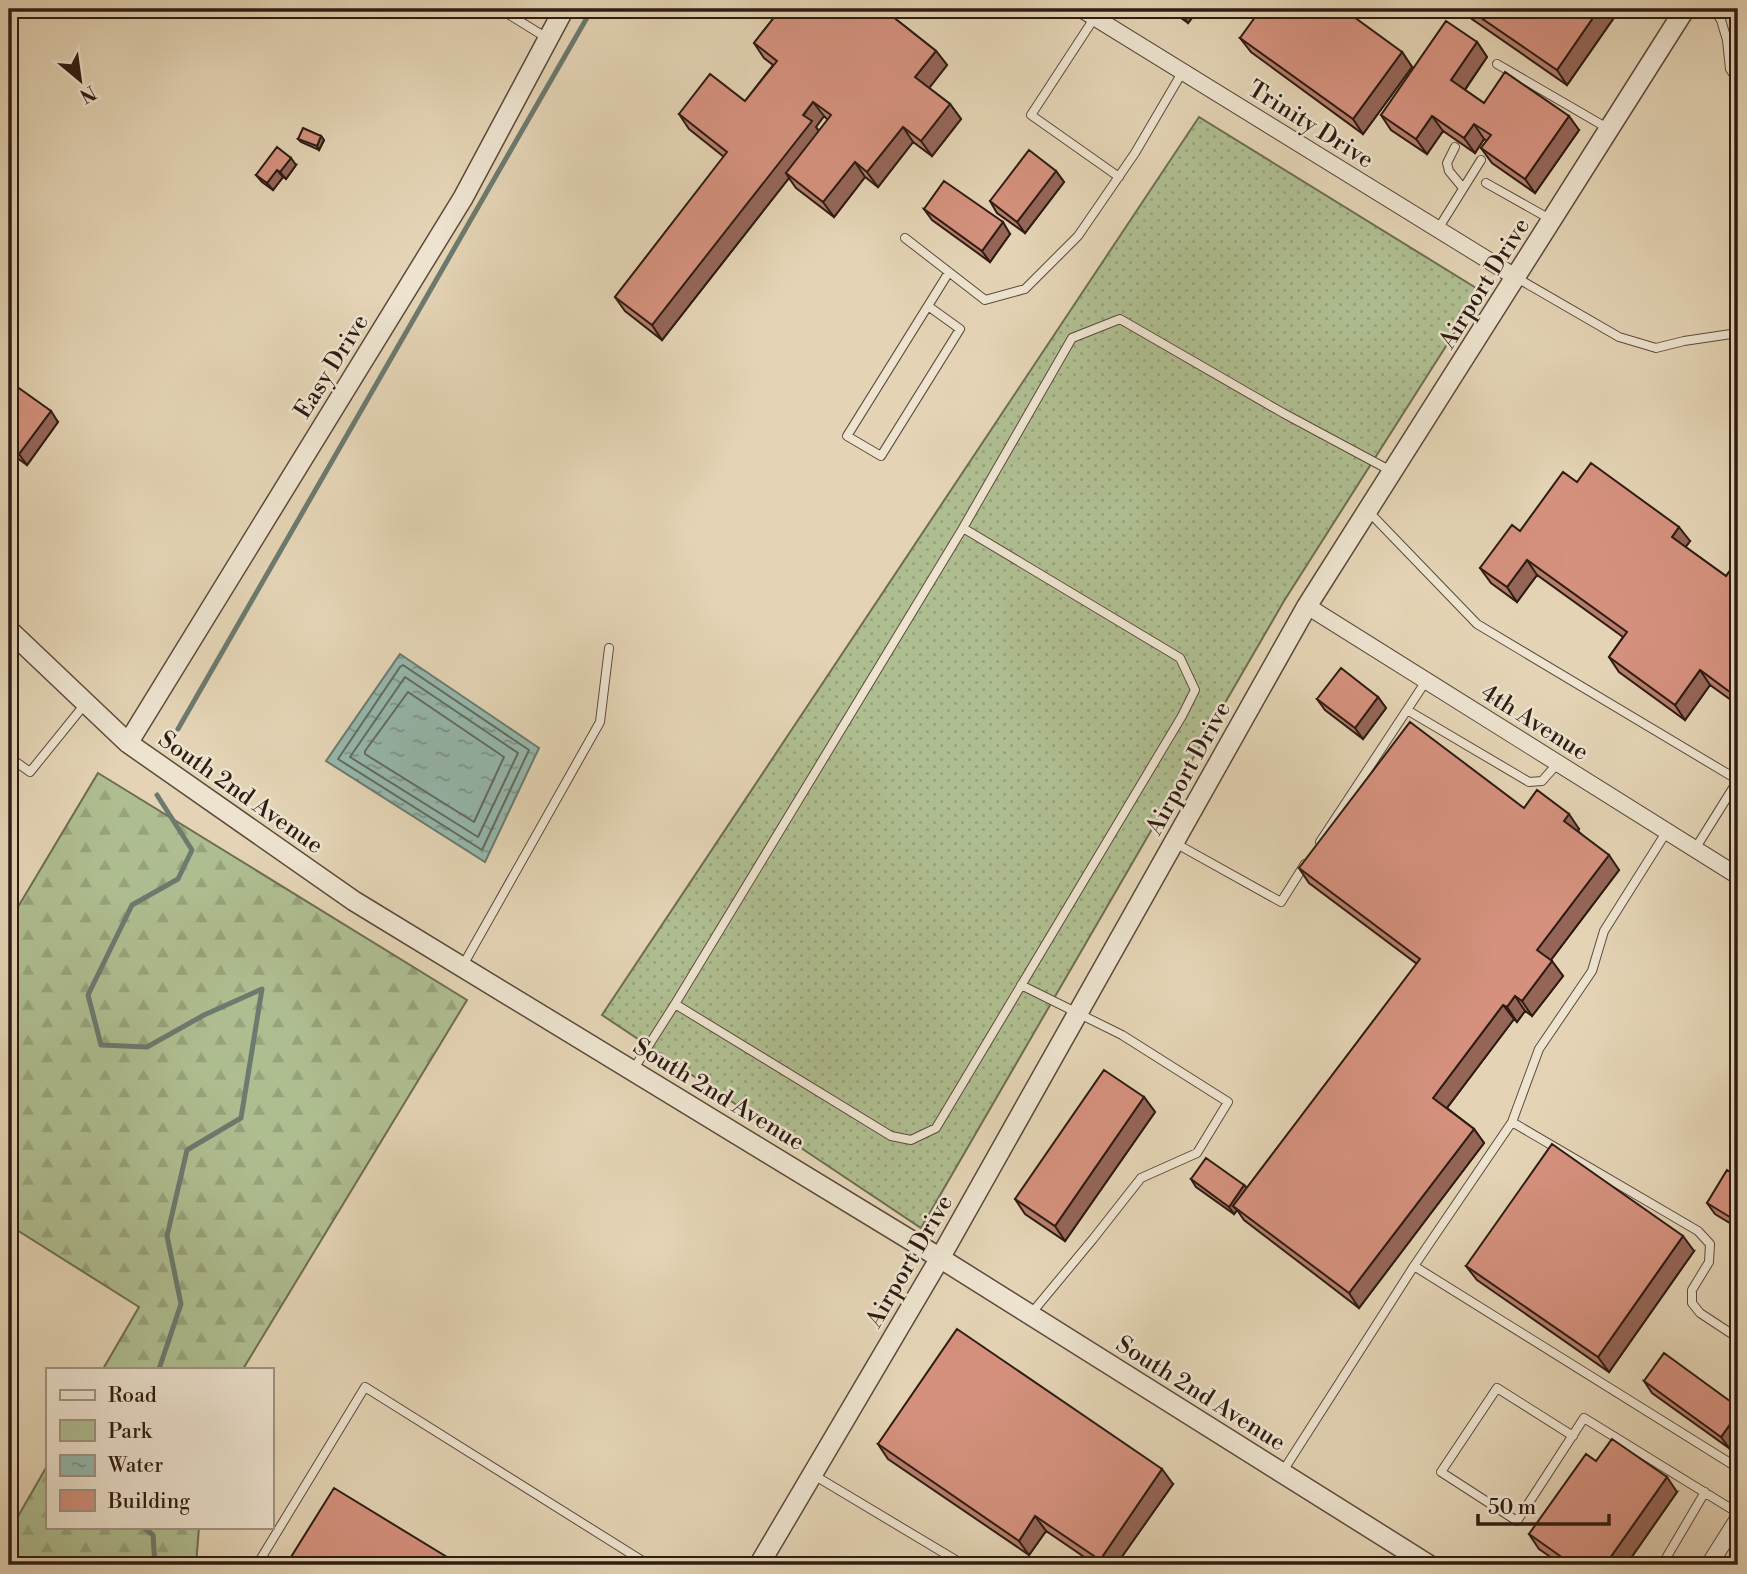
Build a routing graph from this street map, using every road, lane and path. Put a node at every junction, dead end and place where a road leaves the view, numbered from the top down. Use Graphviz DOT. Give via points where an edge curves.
graph roads {
  1 [pos="500,9"];
  2 [pos="564,9"];
  3 [pos="1685,9"];
  4 [pos="1706,9"];
  5 [pos="1088,13"];
  6 [pos="547,38"];
  7 [pos="1497,64"];
  8 [pos="1183,71"];
  9 [pos="1738,81"];
  10 [pos="1609,129"];
  11 [pos="1455,147"];
  12 [pos="1481,160"];
  13 [pos="1119,177"];
  14 [pos="1486,183"];
  15 [pos="1464,188"];
  16 [pos="1552,220"];
  17 [pos="1438,229"];
  18 [pos="905,238"];
  19 [pos="949,272"];
  20 [pos="1517,278"];
  21 [pos="928,306"];
  22 [pos="1738,336"];
  23 [pos="1393,471"];
  24 [pos="1368,511"];
  25 [pos="963,528"];
  26 [pos="1307,606"];
  27 [pos="9,630"];
  28 [pos="608,648"];
  29 [pos="1426,681"];
  30 [pos="85,704"];
  31 [pos="1407,709"];
  32 [pos="128,743"];
  33 [pos="9,757"];
  34 [pos="1558,763"];
  35 [pos="1667,831"];
  36 [pos="1174,842"];
  37 [pos="1318,845"];
  38 [pos="1695,849"];
  39 [pos="1310,856"];
  40 [pos="1738,876"];
  41 [pos="462,967"];
  42 [pos="1021,985"];
  43 [pos="675,1004"];
  44 [pos="1079,1014"];
  45 [pos="632,1071"];
  46 [pos="1512,1122"];
  47 [pos="940,1258"];
  48 [pos="1414,1266"];
  49 [pos="1030,1314"];
  50 [pos="1738,1338"];
  51 [pos="1573,1436"];
  52 [pos="1738,1468"];
  53 [pos="1282,1473"];
  54 [pos="813,1474"];
  55 [pos="1705,1492"];
  56 [pos="1738,1513"];
  57 [pos="1738,1519"];
  58 [pos="257,1565"];
  59 [pos="649,1565"];
  60 [pos="759,1565"];
  61 [pos="964,1565"];
  62 [pos="1429,1565"];
  63 [pos="1662,1565"];
  64 [pos="1709,1565"];
  1 -- 6 [label="lane"];
  2 -- 6 [label="street, Easy Drive"];
  3 -- 10 [label="street, Airport Drive"];
  4 -- 9 [label="lane" via="1721,20 1730,69"];
  5 -- 8 [label="street, Trinity Drive"];
  5 -- 13 [label="lane" via="1031,115"];
  6 -- 32 [label="street, Easy Drive" via="463,198"];
  7 -- 10 [label="lane"];
  8 -- 13 [label="lane"];
  8 -- 17 [label="street, Trinity Drive"];
  10 -- 16 [label="street, Airport Drive"];
  11 -- 15 [label="lane" via="1447,163"];
  12 -- 15 [label="lane"];
  13 -- 19 [label="lane" via="1078,236 1025,289 985,300"];
  14 -- 16 [label="lane"];
  15 -- 17 [label="lane"];
  16 -- 20 [label="street, Airport Drive"];
  17 -- 20 [label="street, Trinity Drive"];
  18 -- 19 [label="lane"];
  19 -- 21 [label="lane"];
  20 -- 22 [label="lane" via="1619,337 1656,348"];
  20 -- 23 [label="street, Airport Drive"];
  21 -- 21 [label="lane" via="847,436 881,456 960,329"];
  23 -- 24 [label="street, Airport Drive"];
  23 -- 25 [label="lane" via="1120,319 1072,338"];
  24 -- 26 [label="street, Airport Drive"];
  24 -- 38 [label="lane" via="1477,624 1738,780"];
  25 -- 42 [label="lane" via="1180,658 1195,690"];
  25 -- 43 [label="lane"];
  26 -- 29 [label="street, 4th Avenue"];
  26 -- 36 [label="street, Airport Drive"];
  27 -- 30 [label="street, South 2nd Avenue"];
  28 -- 41 [label="lane" via="600,722"];
  29 -- 31 [label="lane"];
  29 -- 34 [label="street, 4th Avenue"];
  30 -- 32 [label="street, South 2nd Avenue"];
  30 -- 33 [label="lane" via="30,772"];
  31 -- 34 [label="lane" via="1529,782 1542,781"];
  31 -- 37 [label="lane"];
  32 -- 41 [label="street, South 2nd Avenue" via="354,901"];
  34 -- 35 [label="street, 4th Avenue"];
  35 -- 38 [label="street, 4th Avenue"];
  35 -- 46 [label="lane" via="1604,931 1592,971 1539,1049"];
  36 -- 39 [label="lane" via="1281,902"];
  36 -- 44 [label="street, Airport Drive"];
  38 -- 40 [label="street, 4th Avenue"];
  41 -- 45 [label="street, South 2nd Avenue"];
  42 -- 43 [label="lane" via="936,1128 911,1140 891,1136"];
  42 -- 44 [label="lane"];
  43 -- 45 [label="lane"];
  44 -- 47 [label="street, Airport Drive"];
  44 -- 49 [label="lane" via="1122,1035 1228,1102 1198,1153 1141,1178"];
  45 -- 47 [label="street, South 2nd Avenue"];
  46 -- 48 [label="lane"];
  46 -- 50 [label="lane" via="1698,1231 1710,1244 1709,1262 1692,1290 1692,1303"];
  47 -- 49 [label="street, South 2nd Avenue"];
  47 -- 54 [label="street, Airport Drive"];
  48 -- 52 [label="lane"];
  48 -- 53 [label="lane"];
  49 -- 53 [label="street, South 2nd Avenue"];
  51 -- 51 [label="lane" via="1517,1521 1441,1472 1497,1388"];
  51 -- 55 [label="lane" via="1584,1418"];
  53 -- 62 [label="street, South 2nd Avenue"];
  54 -- 60 [label="street, Airport Drive"];
  54 -- 61 [label="lane"];
  55 -- 56 [label="lane"];
  55 -- 63 [label="lane"];
  57 -- 64 [label="street"];
  58 -- 59 [label="lane" via="365,1387"];
}
